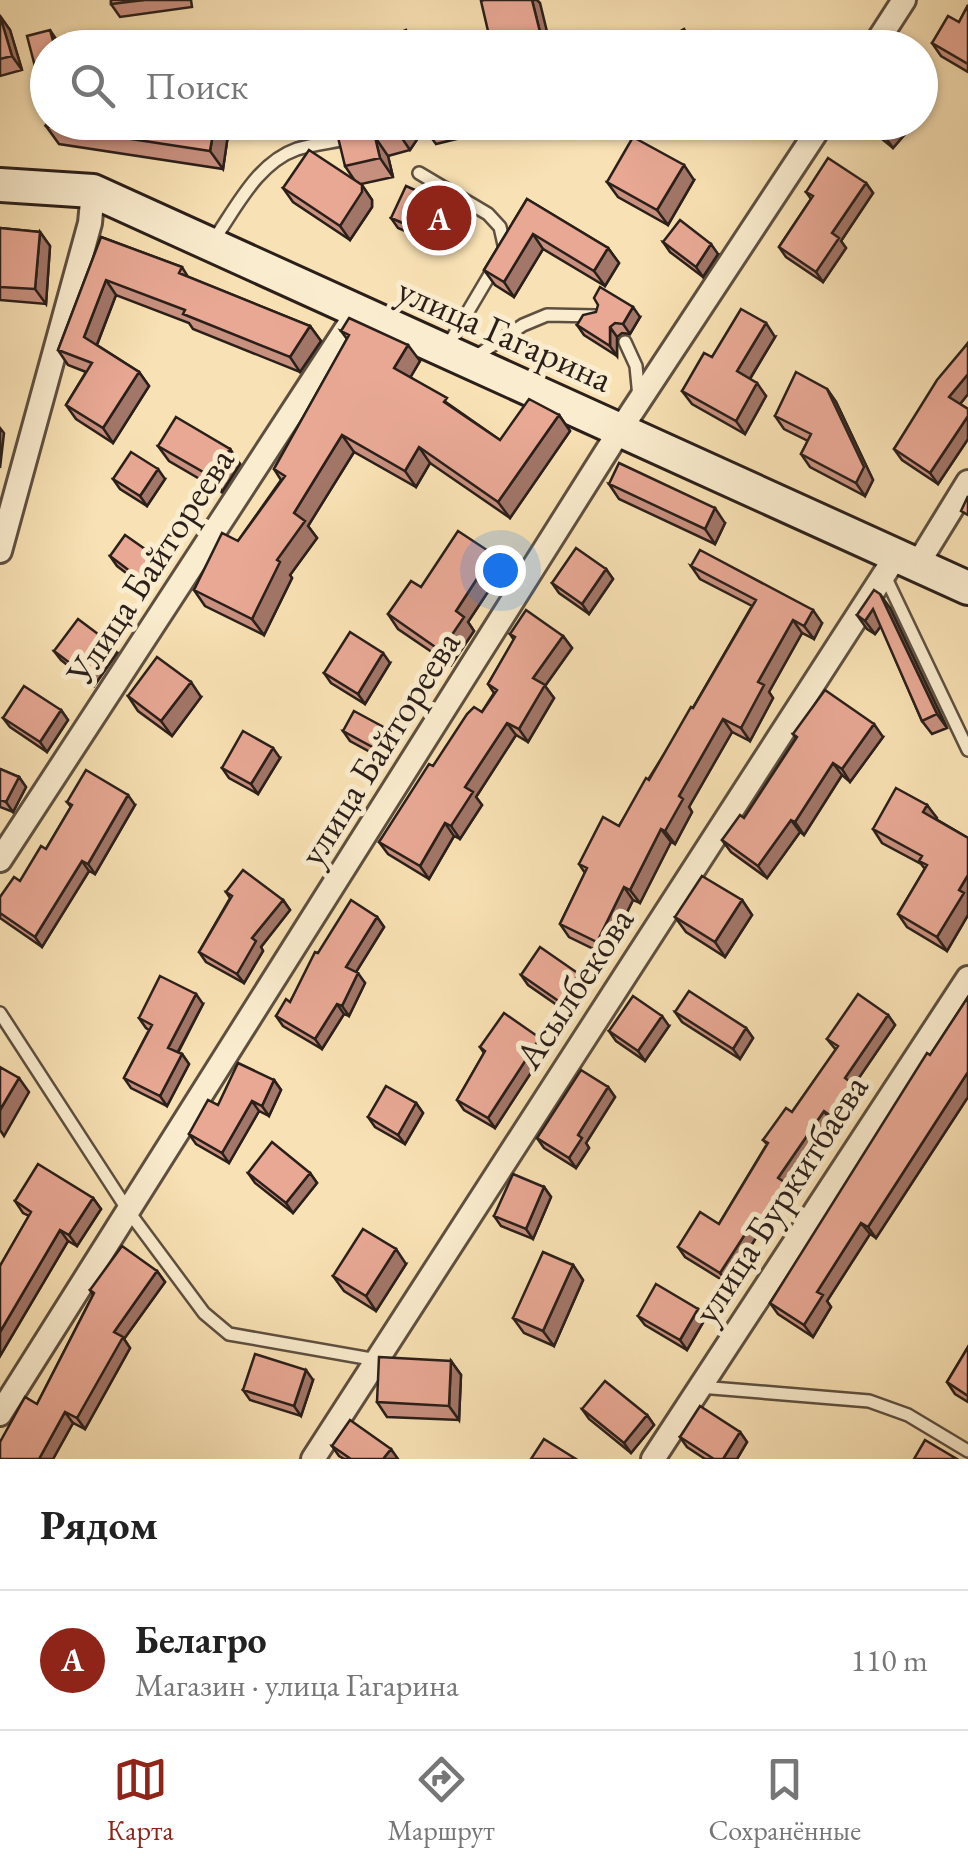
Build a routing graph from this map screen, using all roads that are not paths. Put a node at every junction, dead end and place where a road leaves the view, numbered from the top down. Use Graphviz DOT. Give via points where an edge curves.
graph roads {
  1 [pos="904,0"];
  2 [pos="884,30"];
  3 [pos="341,140"];
  4 [pos="811,140"];
  5 [pos="419,172"];
  6 [pos="0,184"];
  7 [pos="93,190"];
  8 [pos="211,244"];
  9 [pos="358,311"];
  10 [pos="596,316"];
  11 [pos="626,342"];
  12 [pos="457,356"];
  13 [pos="639,402"];
  14 [pos="620,430"];
  15 [pos="968,482"];
  16 [pos="0,551"];
  17 [pos="899,564"];
  18 [pos="968,588"];
  19 [pos="968,750"];
  20 [pos="0,860"];
  21 [pos="968,978"];
  22 [pos="0,1013"];
  23 [pos="129,1212"];
  24 [pos="377,1360"];
  25 [pos="698,1387"];
  26 [pos="0,1414"];
  27 [pos="968,1451"];
  28 [pos="313,1459"];
  29 [pos="653,1459"];
  1 -- 2 [label="street"];
  3 -- 8 [label="lane" via="280,157 258,176"];
  4 -- 13 [label="street, улица Байтореева"];
  5 -- 12 [label="lane" via="500,228 504,249"];
  6 -- 7 [label="main road, улица Гагарина"];
  7 -- 8 [label="main road, улица Гагарина"];
  7 -- 16 [label="street" via="90,223"];
  8 -- 9 [label="main road, улица Гагарина"];
  9 -- 12 [label="main road, улица Гагарина"];
  9 -- 20 [label="street, Улица Байтореева"];
  10 -- 12 [label="lane" via="547,315"];
  11 -- 13 [label="lane"];
  12 -- 14 [label="main road, улица Гагарина"];
  13 -- 14 [label="street, улица Байтореева"];
  14 -- 17 [label="main road, улица Гагарина"];
  14 -- 23 [label="street, улица Байтореева"];
  15 -- 17 [label="street, Асылбекова"];
  17 -- 18 [label="main road, улица Гагарина"];
  17 -- 19 [label="lane"];
  17 -- 24 [label="street, Асылбекова"];
  21 -- 25 [label="street, улица Буркитбаева"];
  22 -- 23 [label="lane"];
  23 -- 24 [label="lane" via="204,1313 230,1334"];
  23 -- 26 [label="street, улица Байтореева"];
  24 -- 28 [label="street, Асылбекова"];
  25 -- 27 [label="lane" via="870,1400"];
  25 -- 29 [label="street, улица Буркитбаева"];
}
